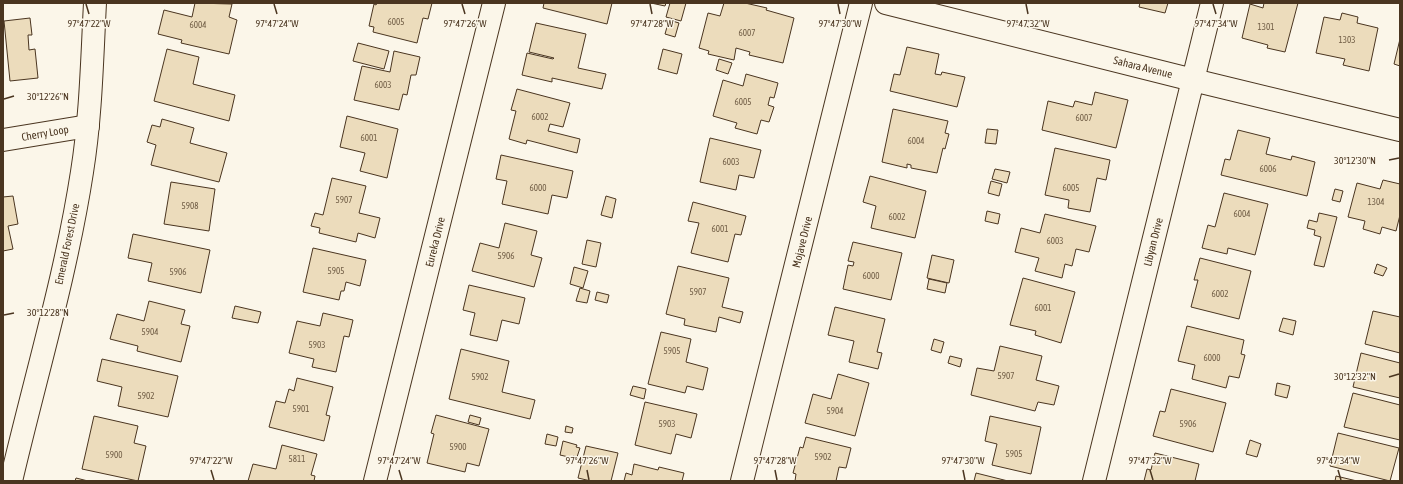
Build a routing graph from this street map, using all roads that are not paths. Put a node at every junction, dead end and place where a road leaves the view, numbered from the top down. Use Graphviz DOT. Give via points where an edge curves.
graph roads {
  1 [pos="95,3"];
  2 [pos="494,3"];
  3 [pos="861,3"];
  4 [pos="886,3"];
  5 [pos="1212,3"];
  6 [pos="1193,80"];
  7 [pos="88,126"];
  8 [pos="1400,130"];
  9 [pos="3,140"];
  10 [pos="11,444"];
  11 [pos="12,481"];
  12 [pos="375,481"];
  13 [pos="742,481"];
  14 [pos="1094,481"];
  1 -- 7 [label="street, Emerald Forest Drive"];
  2 -- 12 [label="street, Eureka Drive"];
  3 -- 13 [label="street, Mojave Drive"];
  4 -- 6 [label="street, Sahara Avenue"];
  5 -- 6 [label="street, Libyan Drive"];
  6 -- 8 [label="street, Sahara Avenue"];
  6 -- 14 [label="street, Libyan Drive"];
  7 -- 9 [label="street, Cherry Loop"];
  7 -- 10 [label="street, Emerald Forest Drive" via="73,220"];
  10 -- 11 [label="street, Emerald Forest Drive"];
}
